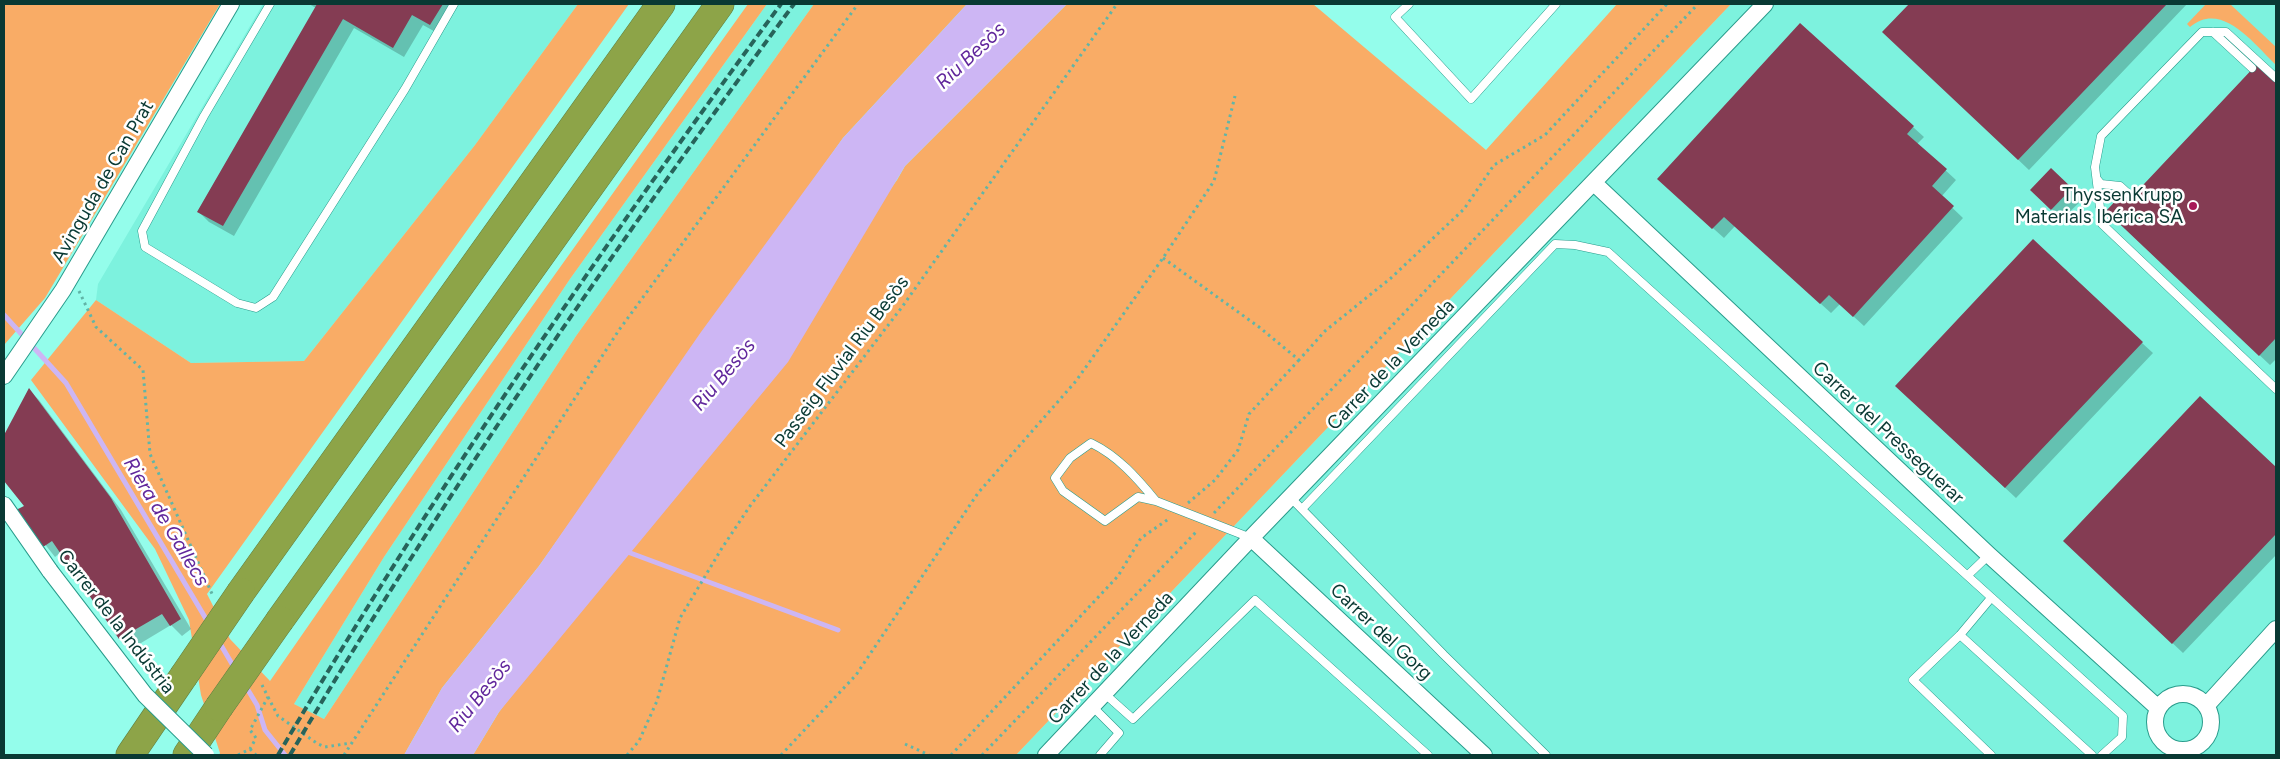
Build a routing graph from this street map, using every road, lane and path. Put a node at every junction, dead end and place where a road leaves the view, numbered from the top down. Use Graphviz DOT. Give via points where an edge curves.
graph roads {
  1 [pos="231,4"];
  2 [pos="270,4"];
  3 [pos="454,4"];
  4 [pos="661,4"];
  5 [pos="720,4"];
  6 [pos="858,4"];
  7 [pos="1117,4"];
  8 [pos="1409,4"];
  9 [pos="1556,4"];
  10 [pos="1667,4"];
  11 [pos="1698,4"];
  12 [pos="1765,4"];
  13 [pos="2213,32"];
  14 [pos="2252,68"];
  15 [pos="2276,78"];
  16 [pos="1235,96"];
  17 [pos="2097,179"];
  18 [pos="1594,183"];
  19 [pos="2132,197"];
  20 [pos="1164,258"];
  21 [pos="72,274"];
  22 [pos="1300,360"];
  23 [pos="4,376"];
  24 [pos="2276,390"];
  25 [pos="1156,501"];
  26 [pos="1296,503"];
  27 [pos="4,506"];
  28 [pos="1180,510"];
  29 [pos="1207,520"];
  30 [pos="1251,538"];
  31 [pos="1989,555"];
  32 [pos="196,560"];
  33 [pos="1968,575"];
  34 [pos="1991,598"];
  35 [pos="2276,629"];
  36 [pos="1960,635"];
  37 [pos="1105,694"];
  38 [pos="268,697"];
  39 [pos="2206,706"];
  40 [pos="1093,707"];
  41 [pos="2158,708"];
  42 [pos="351,743"];
  43 [pos="905,744"];
  44 [pos="2206,750"];
  45 [pos="2164,751"];
  46 [pos="130,755"];
  47 [pos="187,755"];
  48 [pos="206,755"];
  49 [pos="238,755"];
  50 [pos="256,755"];
  51 [pos="344,755"];
  52 [pos="627,755"];
  53 [pos="781,755"];
  54 [pos="929,755"];
  55 [pos="951,755"];
  56 [pos="982,755"];
  57 [pos="1046,755"];
  58 [pos="1100,755"];
  59 [pos="1428,755"];
  60 [pos="1484,755"];
  61 [pos="1546,755"];
  62 [pos="1991,755"];
  63 [pos="2092,755"];
  64 [pos="2102,755"];
  1 -- 21 [label="street, Avinguda de Can Prat"];
  2 -- 3 [label="lane" via="142,231 145,247 236,303 256,308 273,297 405,89"];
  4 -- 46 [label="highway, bridge" via="241,592"];
  5 -- 47 [label="highway, bridge"];
  6 -- 42 [label="path" via="619,330"];
  7 -- 52 [label="path, Passeig Fluvial Riu Besòs" via="902,307 760,492 722,548 680,618 658,701 638,741"];
  8 -- 9 [label="lane" via="1395,17 1471,99"];
  10 -- 22 [label="path" via="1545,135 1494,165 1464,209 1391,278 1325,331"];
  11 -- 29 [label="path"];
  12 -- 18 [label="street, Carrer de la Verneda"];
  13 -- 14 [label="lane"];
  13 -- 15 [label="lane" via="2226,32"];
  13 -- 17 [label="lane" via="2202,32 2101,136 2095,167"];
  16 -- 20 [label="path" via="1214,181"];
  17 -- 19 [label="lane" via="2101,184 2120,186"];
  17 -- 24 [label="lane" via="2102,224"];
  18 -- 26 [label="street, Carrer de la Verneda"];
  18 -- 31 [label="street, Carrer del Presseguerar"];
  20 -- 22 [label="path"];
  20 -- 53 [label="path" via="1076,382 978,493 856,675"];
  21 -- 23 [label="street, Avinguda de Can Prat"];
  21 -- 32 [label="path" via="96,327 143,370 150,454"];
  22 -- 28 [label="path" via="1249,414 1238,450"];
  25 -- 25 [label="lane" via="1134,475 1107,451 1091,443 1070,458 1055,478 1063,491 1105,521 1138,497"];
  25 -- 28 [label="lane"];
  26 -- 30 [label="street, Carrer de la Verneda"];
  26 -- 33 [label="lane" via="1530,267 1555,244 1575,245 1608,252"];
  26 -- 61 [label="lane"];
  27 -- 48 [label="street, Carrer de la Indústria, bridge" via="145,695"];
  28 -- 29 [label="lane"];
  28 -- 55 [label="path" via="1141,538 1118,576"];
  29 -- 30 [label="lane"];
  29 -- 56 [label="path"];
  30 -- 37 [label="street, Carrer de la Verneda"];
  30 -- 60 [label="street, Carrer del Gorg"];
  31 -- 33 [label="lane"];
  31 -- 41 [label="street, Carrer del Presseguerar"];
  33 -- 34 [label="lane"];
  34 -- 36 [label="lane"];
  34 -- 64 [label="lane" via="2123,716 2122,737"];
  35 -- 39 [label="street"];
  36 -- 62 [label="lane" via="1913,680"];
  36 -- 63 [label="lane"];
  37 -- 40 [label="street, Carrer de la Verneda"];
  37 -- 59 [label="lane" via="1133,720 1255,600"];
  38 -- 42 [label="path" via="278,716 318,744"];
  39 -- 41 [label="street" via="2186,694 2168,697"];
  39 -- 44 [label="street" via="2211,720"];
  40 -- 57 [label="street, Carrer de la Verneda"];
  40 -- 58 [label="lane" via="1120,733"];
  41 -- 45 [label="street" via="2155,729"];
  42 -- 51 [label="path"];
  43 -- 54 [label="path"];
  44 -- 45 [label="street"];
  49 -- 50 [label="path" via="250,749"];
}
